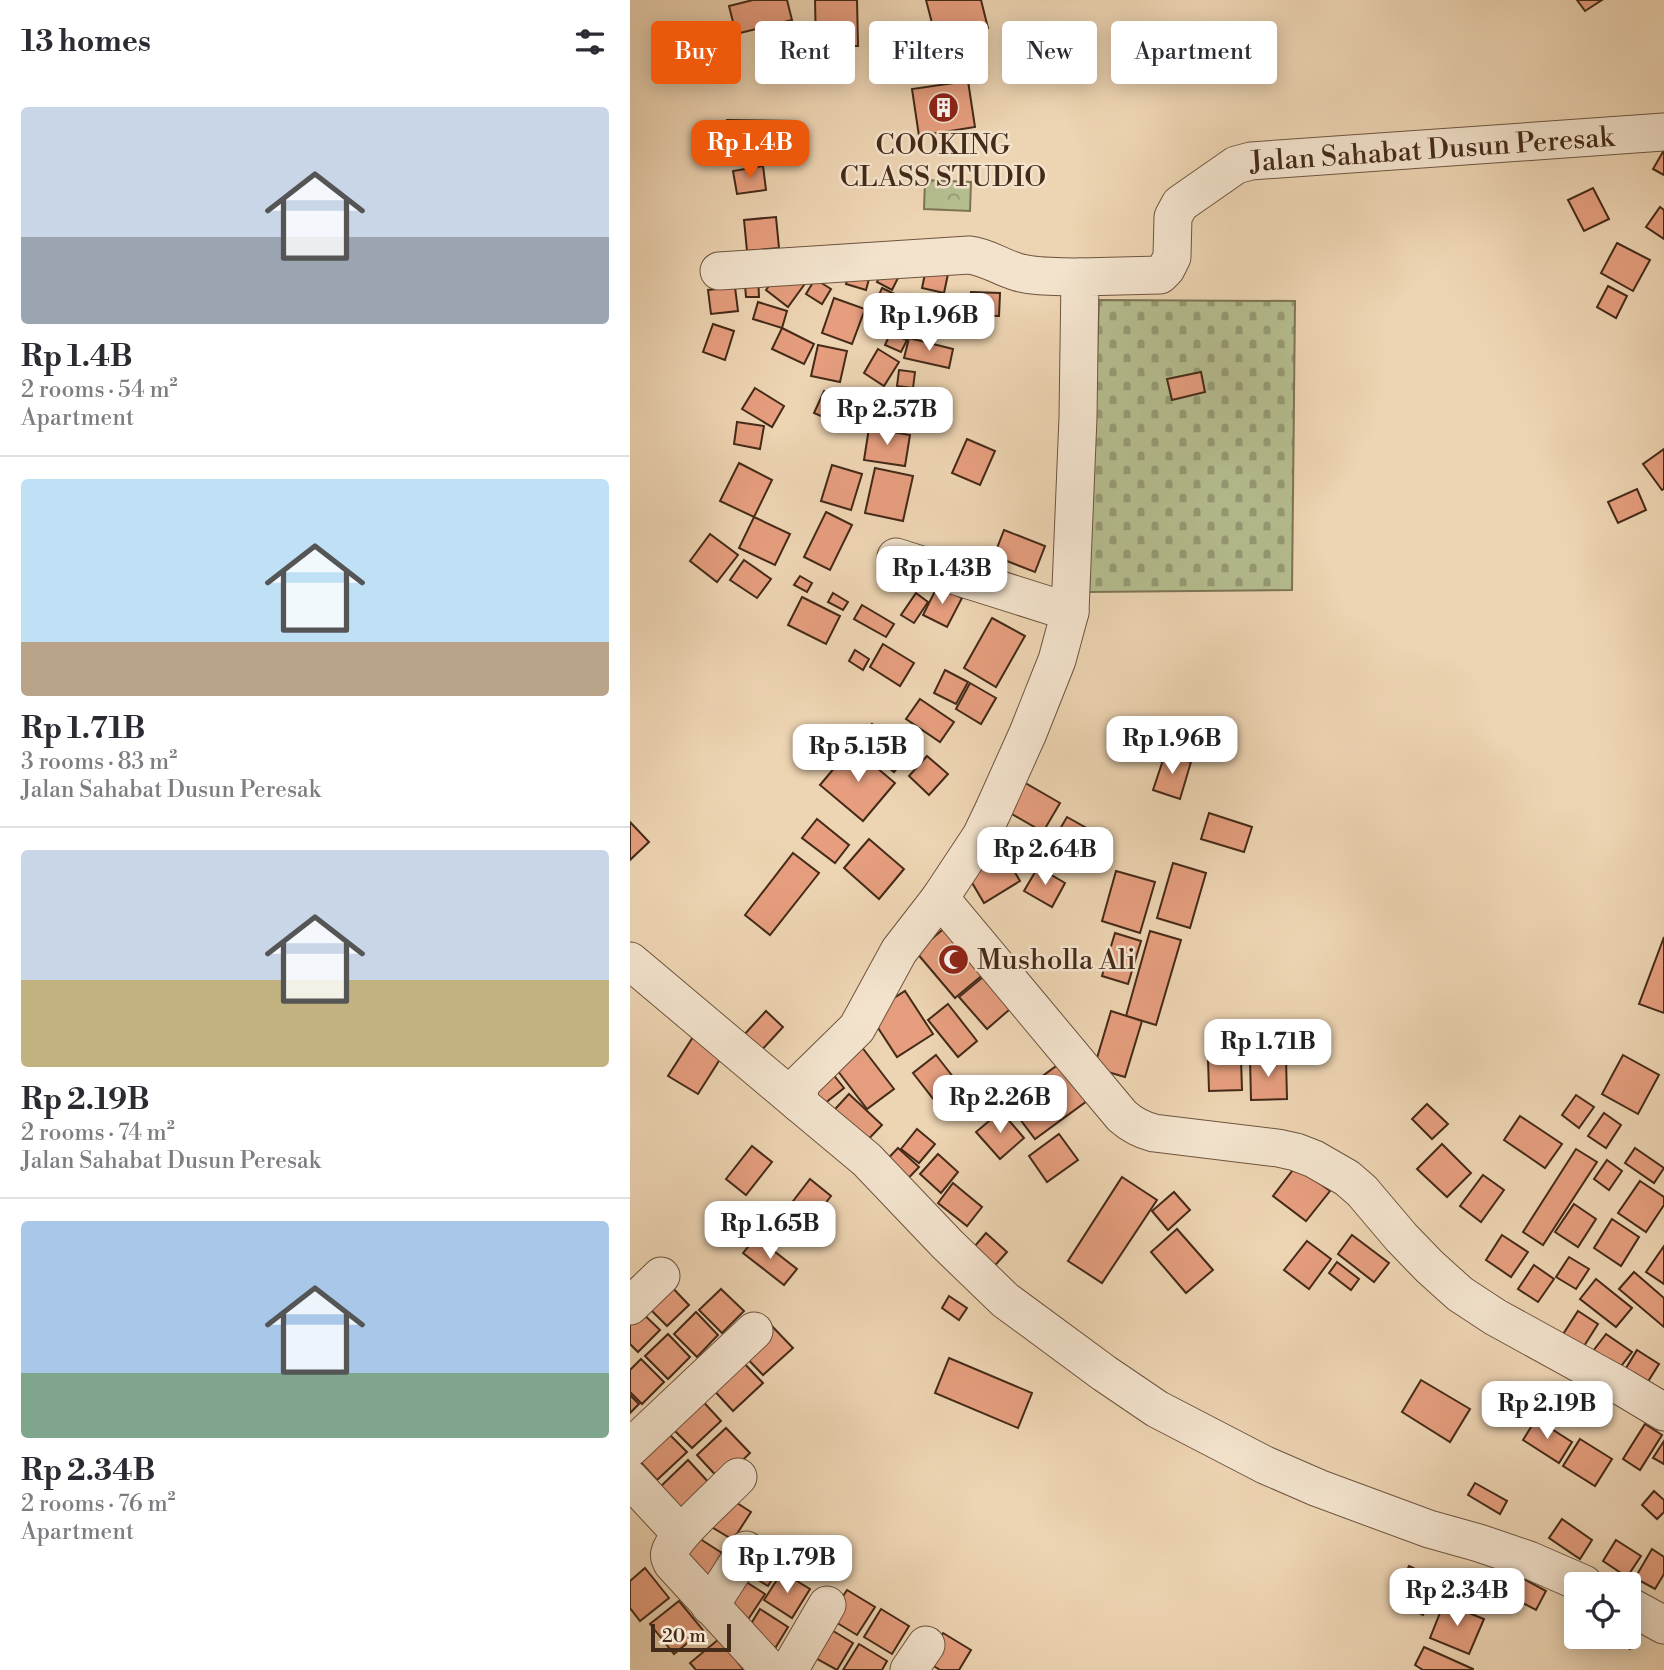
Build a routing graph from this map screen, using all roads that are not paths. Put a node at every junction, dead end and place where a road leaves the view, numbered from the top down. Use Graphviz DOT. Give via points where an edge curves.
graph roads {
  1 [pos="1664,132"];
  2 [pos="719,271"];
  3 [pos="1080,277"];
  4 [pos="896,557"];
  5 [pos="1070,612"];
  6 [pos="940,898"];
  7 [pos="630,961"];
  8 [pos="800,1104"];
  9 [pos="661,1276"];
  10 [pos="630,1306"];
  11 [pos="754,1331"];
  12 [pos="1664,1412"];
  13 [pos="630,1448"];
  14 [pos="738,1477"];
  15 [pos="630,1479"];
  16 [pos="654,1528"];
  17 [pos="746,1550"];
  18 [pos="1564,1575"];
  19 [pos="827,1605"];
  20 [pos="710,1606"];
  21 [pos="1641,1613"];
  22 [pos="1664,1625"];
  23 [pos="770,1670"];
  24 [pos="789,1670"];
  1 -- 3 [label="street, Jalan Sahabat Dusun Peresak" via="1251,161 1236,165 1180,204 1173,217 1172,257 1160,275"];
  2 -- 3 [label="street" via="969,255 1035,276"];
  3 -- 5 [label="street"];
  4 -- 5 [label="street"];
  5 -- 6 [label="street" via="1057,660 993,811"];
  6 -- 8 [label="street" via="899,951 857,1028 802,1082"];
  6 -- 12 [label="street" via="1129,1122 1154,1133 1287,1150 1332,1168 1362,1191 1460,1294"];
  7 -- 8 [label="street"];
  8 -- 18 [label="street" via="867,1160 1005,1300 1157,1409 1318,1488"];
  9 -- 10 [label="street"];
  11 -- 13 [label="street"];
  14 -- 16 [label="street"];
  15 -- 16 [label="street"];
  16 -- 20 [label="street" via="670,1551 672,1563"];
  17 -- 20 [label="street"];
  19 -- 24 [label="street"];
  20 -- 23 [label="street"];
  21 -- 22 [label="street"];
}
